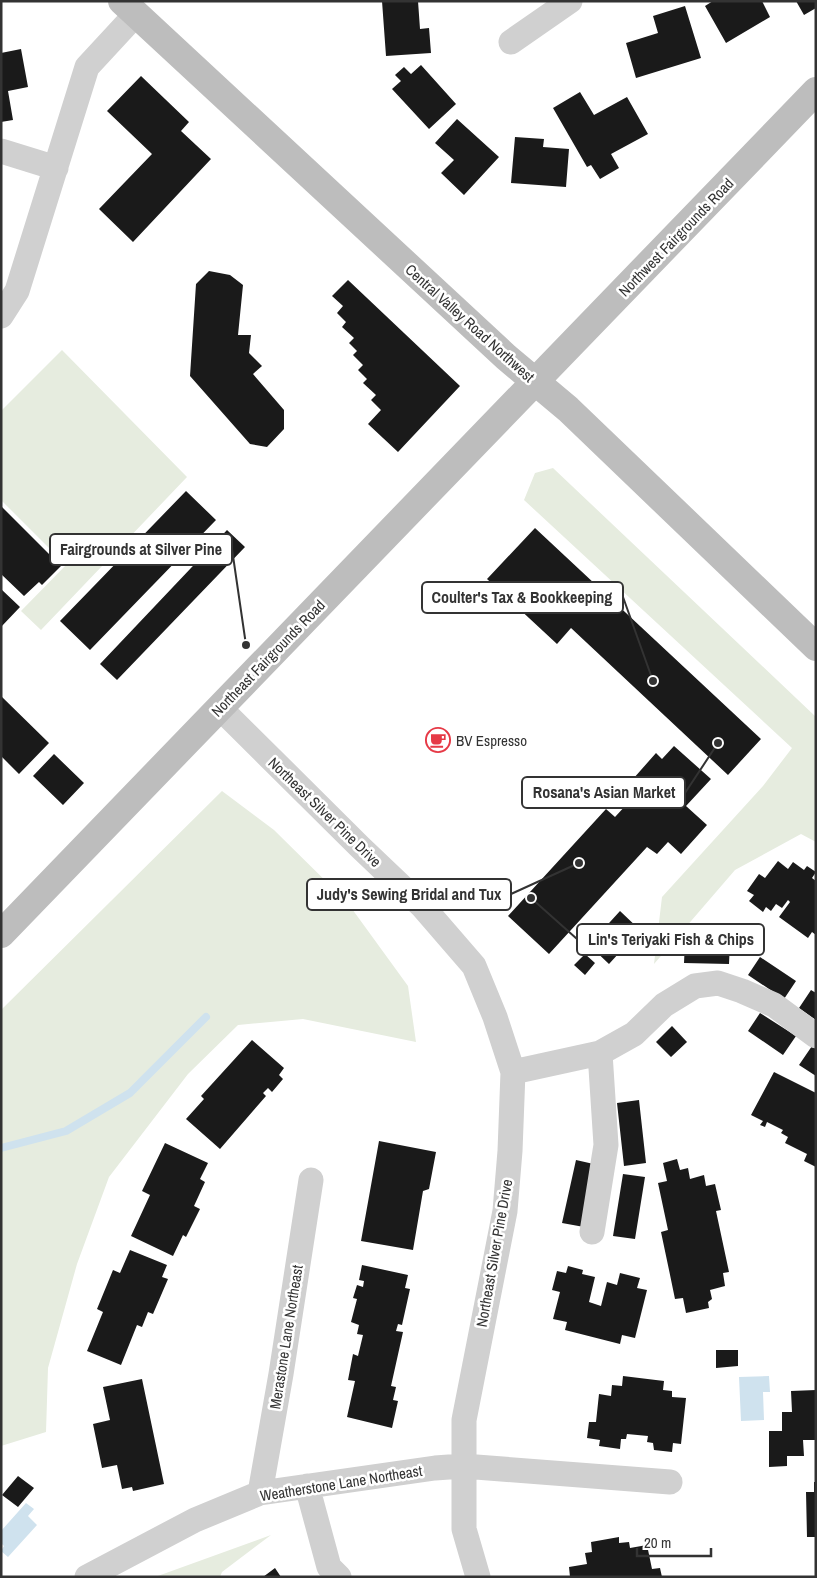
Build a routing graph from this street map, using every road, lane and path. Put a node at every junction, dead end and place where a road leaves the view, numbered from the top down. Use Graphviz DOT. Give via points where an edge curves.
graph roads {
  1 [pos="570,1"];
  2 [pos="129,8"];
  3 [pos="512,42"];
  4 [pos="816,91"];
  5 [pos="1,151"];
  6 [pos="56,168"];
  7 [pos="1,316"];
  8 [pos="535,382"];
  9 [pos="816,647"];
  10 [pos="220,708"];
  11 [pos="1,934"];
  12 [pos="816,1036"];
  13 [pos="600,1053"];
  14 [pos="513,1072"];
  15 [pos="311,1180"];
  16 [pos="592,1232"];
  17 [pos="463,1466"];
  18 [pos="670,1482"];
  19 [pos="307,1486"];
  20 [pos="260,1493"];
  21 [pos="87,1577"];
  22 [pos="339,1577"];
  23 [pos="478,1577"];
  1 -- 3 [label="street"];
  2 -- 6 [label="street" via="87,67"];
  2 -- 8 [label="main road, Central Valley Road Northwest"];
  4 -- 8 [label="main road, Northwest Fairgrounds Road"];
  5 -- 6 [label="street"];
  6 -- 7 [label="street" via="17,291"];
  8 -- 9 [label="main road, Central Valley Road Northwest" via="568,409"];
  8 -- 10 [label="main road, Northeast Fairgrounds Road"];
  10 -- 11 [label="main road, Northeast Fairgrounds Road"];
  10 -- 14 [label="street, Northeast Silver Pine Drive" via="423,907 474,966"];
  12 -- 13 [label="street" via="774,1006 718,982 695,986 664,1005 634,1034"];
  13 -- 14 [label="street"];
  13 -- 16 [label="street" via="606,1146"];
  14 -- 17 [label="street, Northeast Silver Pine Drive" via="505,1211 464,1420"];
  15 -- 20 [label="street, Merastone Lane Northeast"];
  17 -- 18 [label="street, Weatherstone Lane Northeast"];
  17 -- 19 [label="street, Weatherstone Lane Northeast"];
  17 -- 23 [label="street, Northeast Silver Pine Drive" via="464,1529"];
  19 -- 20 [label="street, Weatherstone Lane Northeast"];
  19 -- 22 [label="street" via="329,1567"];
  20 -- 21 [label="street, Weatherstone Lane Northeast" via="195,1520"];
}
